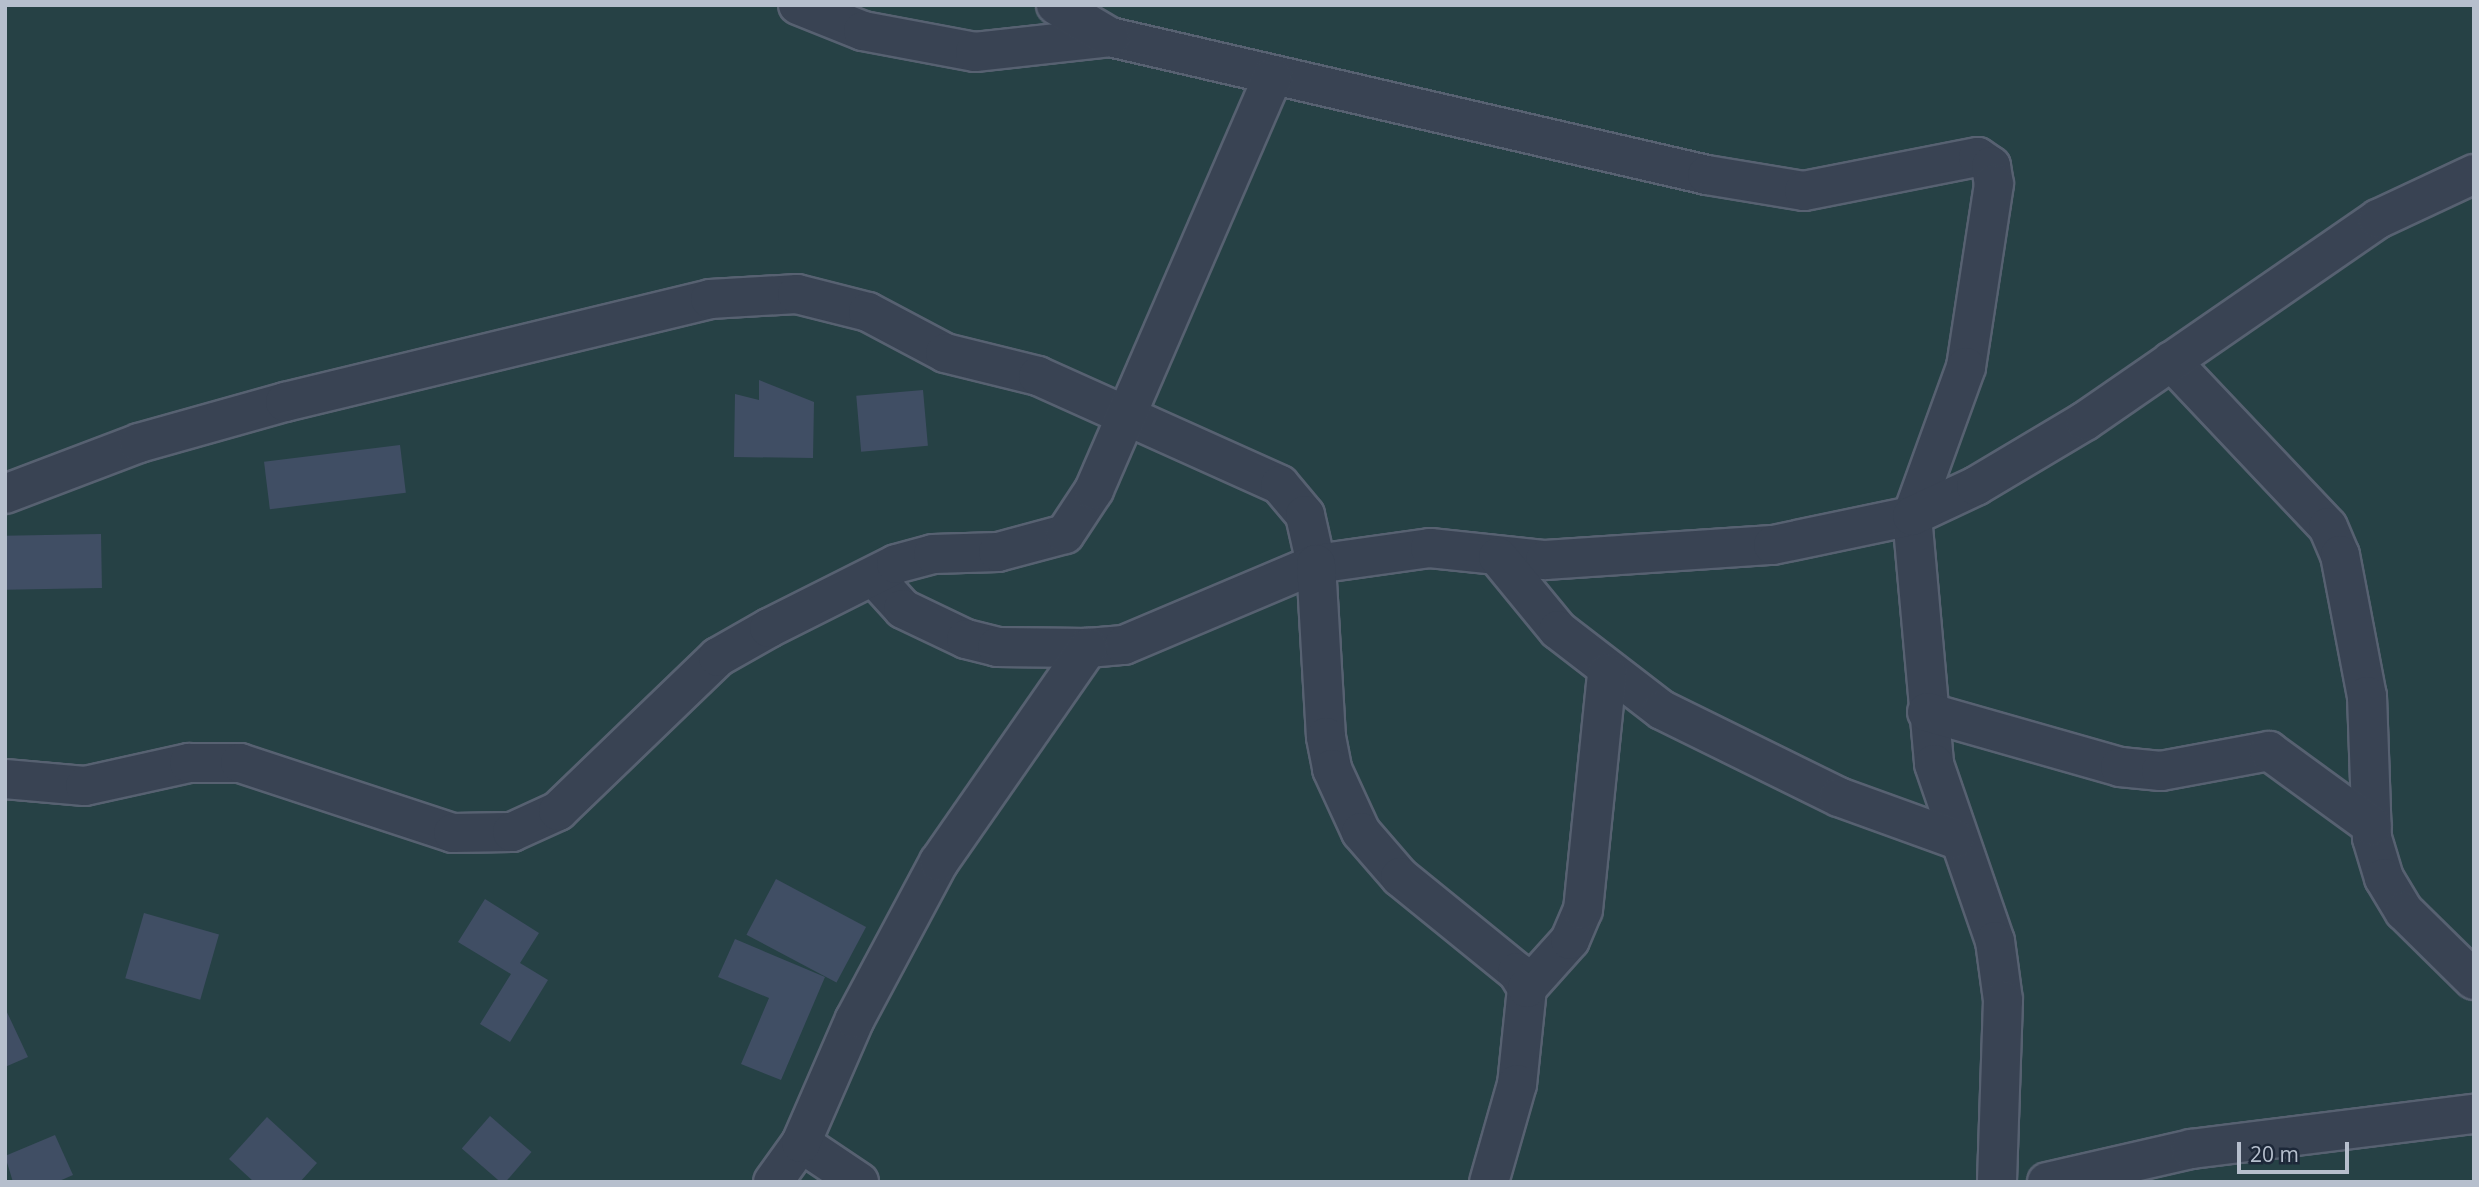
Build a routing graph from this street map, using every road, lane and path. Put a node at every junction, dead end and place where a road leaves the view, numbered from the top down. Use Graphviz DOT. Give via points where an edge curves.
graph roads {
  1 [pos="798,5"];
  2 [pos="1056,5"];
  3 [pos="838,13"];
  4 [pos="1110,37"];
  5 [pos="1273,76"];
  6 [pos="2474,174"];
  7 [pos="2171,361"];
  8 [pos="1128,414"];
  9 [pos="5,494"];
  10 [pos="1912,516"];
  11 [pos="1498,557"];
  12 [pos="1316,564"];
  13 [pos="874,577"];
  14 [pos="1088,648"];
  15 [pos="1607,673"];
  16 [pos="1927,712"];
  17 [pos="5,779"];
  18 [pos="2372,826"];
  19 [pos="1955,839"];
  20 [pos="2474,980"];
  21 [pos="1527,988"];
  22 [pos="2474,1114"];
  23 [pos="801,1143"];
  24 [pos="773,1182"];
  25 [pos="859,1182"];
  26 [pos="1489,1182"];
  27 [pos="1997,1182"];
  28 [pos="2047,1182"];
  1 -- 3 [label="street"];
  2 -- 4 [label="street"];
  3 -- 4 [label="street" via="921,45 975,52"];
  4 -- 5 [label="street"];
  5 -- 8 [label="street"];
  5 -- 10 [label="street" via="1804,191 1978,157 1991,166 1994,184 1973,330"];
  6 -- 7 [label="street" via="2378,219"];
  7 -- 10 [label="street" via="2085,421"];
  7 -- 18 [label="street" via="2332,537 2367,696"];
  8 -- 9 [label="street" via="1038,376 945,353 869,312 797,294 749,294 285,402 139,443"];
  8 -- 12 [label="street" via="1280,485 1305,515"];
  8 -- 13 [label="street" via="1094,490 1065,534 998,552 933,554"];
  10 -- 11 [label="street" via="1773,545 1596,559"];
  10 -- 16 [label="street"];
  11 -- 12 [label="street" via="1430,548"];
  11 -- 15 [label="street" via="1558,630"];
  12 -- 14 [label="street" via="1124,645"];
  12 -- 21 [label="street" via="1326,737 1332,769 1361,832 1400,877 1517,972"];
  13 -- 14 [label="street" via="903,609 966,639 997,647"];
  13 -- 17 [label="street" via="718,657 558,811 512,832 453,833 240,763 189,763 85,786"];
  14 -- 23 [label="street" via="939,862 855,1019"];
  15 -- 19 [label="street" via="1662,710 1839,797"];
  15 -- 21 [label="street" via="1583,910 1570,940"];
  16 -- 18 [label="street" via="2120,767 2161,771 2269,751"];
  16 -- 19 [label="street"];
  18 -- 20 [label="street" via="2384,878 2404,911"];
  19 -- 27 [label="street" via="1995,941 2003,1000"];
  21 -- 26 [label="street" via="1517,1084"];
  22 -- 28 [label="street" via="2191,1149"];
  23 -- 24 [label="street"];
  23 -- 25 [label="street"];
}
